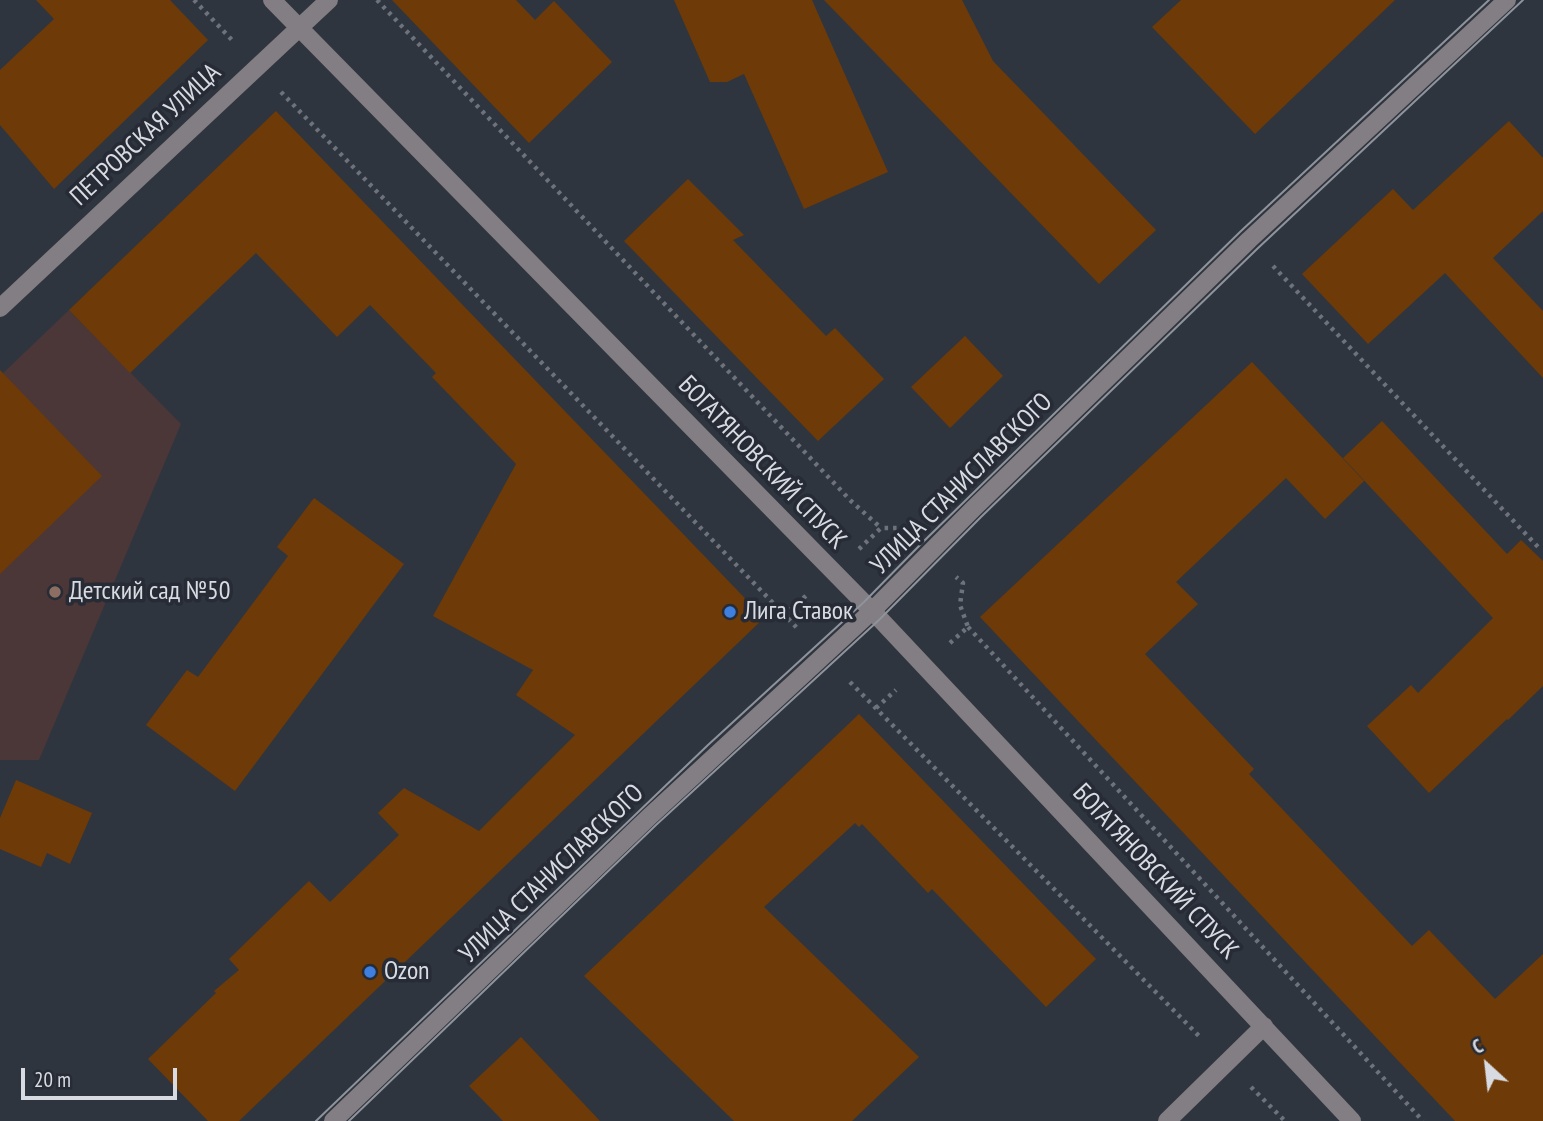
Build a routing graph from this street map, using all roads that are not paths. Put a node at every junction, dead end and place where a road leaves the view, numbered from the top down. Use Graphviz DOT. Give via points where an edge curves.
graph roads {
  1 [pos="272,0"];
  2 [pos="329,0"];
  3 [pos="1507,0"];
  4 [pos="299,28"];
  5 [pos="0,308"];
  6 [pos="872,611"];
  7 [pos="1264,1027"];
  8 [pos="333,1121"];
  9 [pos="1167,1121"];
  10 [pos="1353,1121"];
  1 -- 4 [label="street, БОГАТЯНОВСКИЙ СПУСК"];
  2 -- 4 [label="street, ПЕТРОВСКАЯ УЛИЦА"];
  3 -- 6 [label="street, УЛИЦА СТАНИСЛАВСКОГО" via="1249,240"];
  4 -- 5 [label="street, ПЕТРОВСКАЯ УЛИЦА"];
  4 -- 6 [label="street, БОГАТЯНОВСКИЙ СПУСК"];
  6 -- 7 [label="street, БОГАТЯНОВСКИЙ СПУСК"];
  6 -- 8 [label="street, УЛИЦА СТАНИСЛАВСКОГО" via="649,817"];
  7 -- 9 [label="street"];
  7 -- 10 [label="street, БОГАТЯНОВСКИЙ СПУСК"];
}
